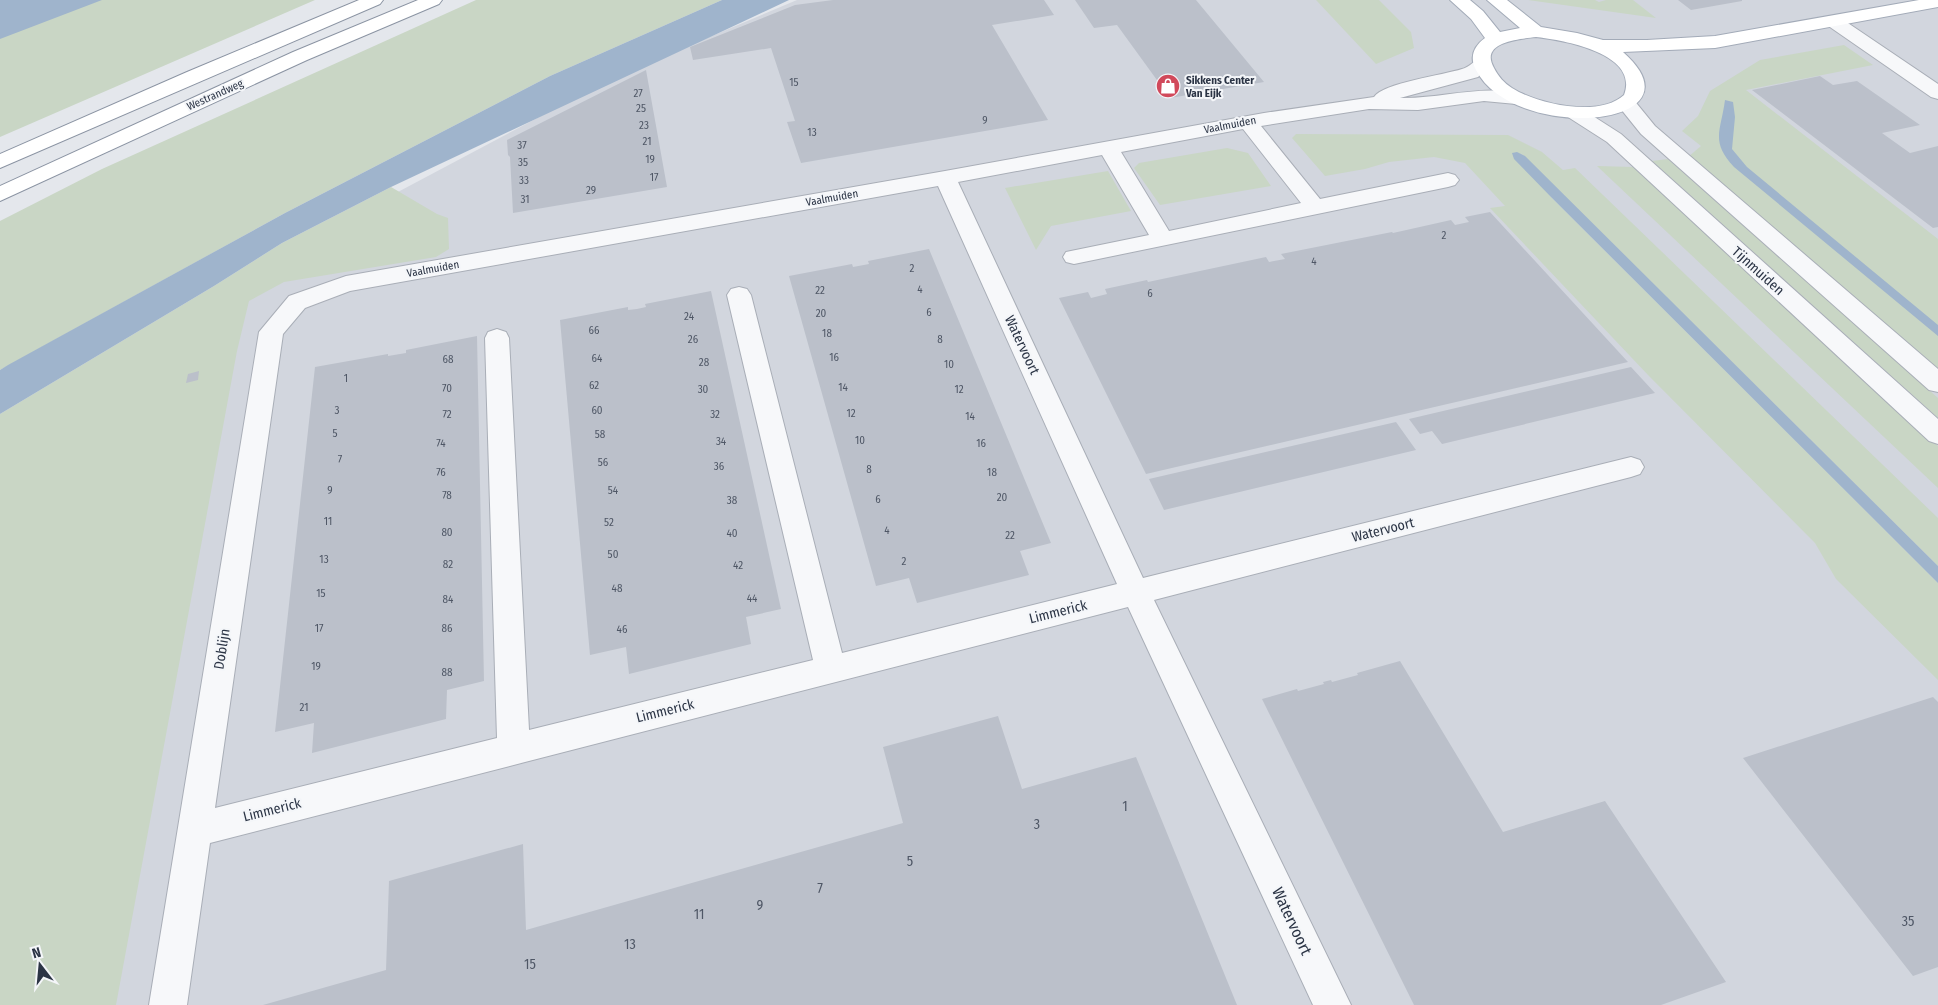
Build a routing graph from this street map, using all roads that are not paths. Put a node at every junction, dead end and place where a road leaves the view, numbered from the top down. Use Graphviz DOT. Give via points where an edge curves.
graph roads {
  1 [pos="374,0"];
  2 [pos="433,0"];
  3 [pos="1459,0"];
  4 [pos="1496,0"];
  5 [pos="1938,2"];
  6 [pos="1833,22"];
  7 [pos="1536,32"];
  8 [pos="1496,39"];
  9 [pos="1715,42"];
  10 [pos="1597,46"];
  11 [pos="1482,64"];
  12 [pos="1646,68"];
  13 [pos="1938,93"];
  14 [pos="1516,98"];
  15 [pos="1369,103"];
  16 [pos="1626,103"];
  17 [pos="1575,112"];
  18 [pos="1248,122"];
  19 [pos="1108,148"];
  20 [pos="0,162"];
  21 [pos="945,178"];
  22 [pos="1448,180"];
  23 [pos="0,194"];
  24 [pos="1315,207"];
  25 [pos="1163,239"];
  26 [pos="1074,257"];
  27 [pos="739,295"];
  28 [pos="297,302"];
  29 [pos="497,338"];
  30 [pos="1938,383"];
  31 [pos="1938,434"];
  32 [pos="1631,467"];
  33 [pos="1136,593"];
  34 [pos="831,670"];
  35 [pos="514,749"];
  36 [pos="195,830"];
  37 [pos="168,1005"];
  38 [pos="1332,1005"];
  1 -- 20 [label="main road, Westrandweg"];
  2 -- 23 [label="main road, Westrandweg" via="300,56"];
  3 -- 8 [label="main road" via="1477,15"];
  4 -- 7 [label="main road"];
  5 -- 6 [label="main road"];
  6 -- 9 [label="main road"];
  6 -- 13 [label="street"];
  7 -- 8 [label="main road" via="1514,33"];
  7 -- 10 [label="main road" via="1582,39"];
  8 -- 11 [label="main road" via="1485,48"];
  9 -- 10 [label="main road"];
  9 -- 12 [label="main road"];
  10 -- 12 [label="main road"];
  11 -- 14 [label="main road" via="1494,84"];
  11 -- 15 [label="street, Vaalmuiden" via="1471,73 1404,89"];
  12 -- 16 [label="main road" via="1635,94"];
  14 -- 15 [label="street, Vaalmuiden" via="1484,96 1418,104"];
  14 -- 17 [label="main road"];
  15 -- 18 [label="street, Vaalmuiden"];
  16 -- 17 [label="main road" via="1609,111"];
  16 -- 30 [label="street" via="1648,130"];
  17 -- 31 [label="street, Tijnmuiden" via="1614,138"];
  18 -- 19 [label="street, Vaalmuiden"];
  18 -- 24 [label="street"];
  19 -- 21 [label="street, Vaalmuiden"];
  19 -- 25 [label="street"];
  21 -- 28 [label="street, Vaalmuiden" via="346,284"];
  21 -- 33 [label="street, Watervoort"];
  22 -- 24 [label="street"];
  24 -- 25 [label="street"];
  25 -- 26 [label="street"];
  27 -- 34 [label="street"];
  28 -- 36 [label="street, Doblijn" via="271,332"];
  29 -- 35 [label="street"];
  32 -- 33 [label="street, Watervoort"];
  33 -- 34 [label="street, Limmerick"];
  33 -- 38 [label="street, Watervoort"];
  34 -- 35 [label="street, Limmerick"];
  35 -- 36 [label="street, Limmerick"];
  36 -- 37 [label="street, Doblijn"];
}
